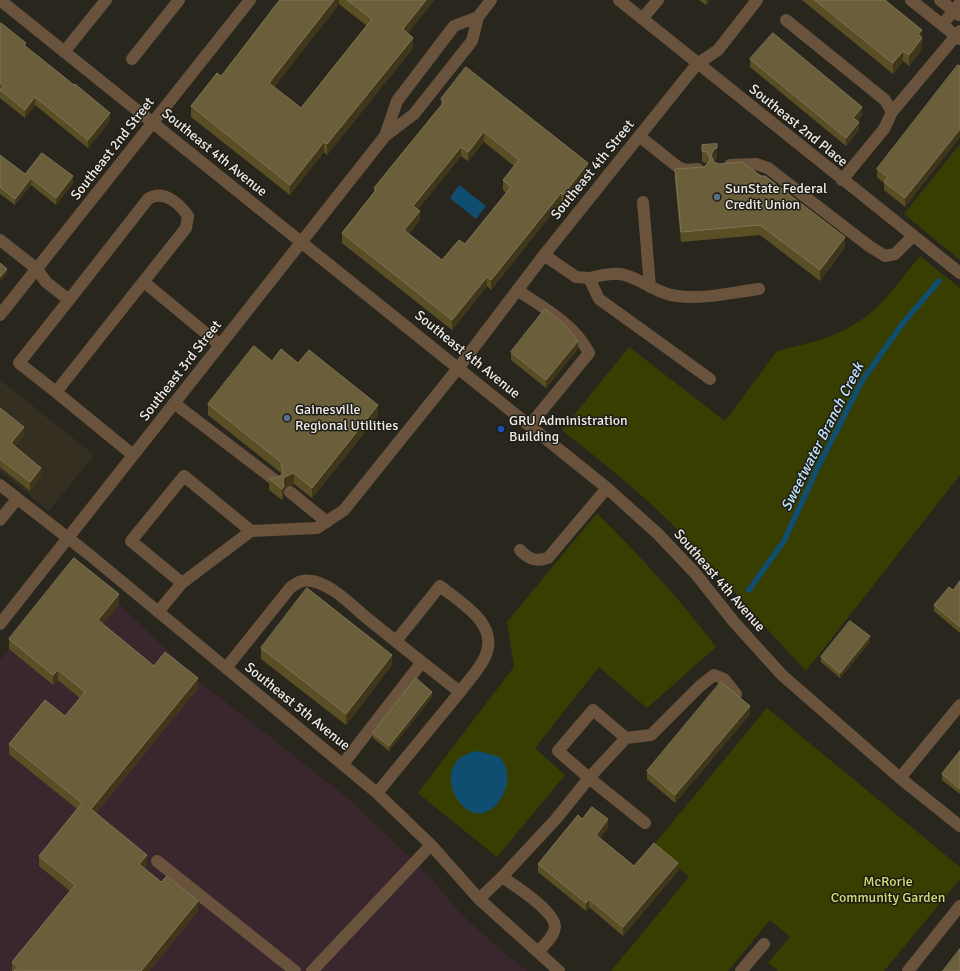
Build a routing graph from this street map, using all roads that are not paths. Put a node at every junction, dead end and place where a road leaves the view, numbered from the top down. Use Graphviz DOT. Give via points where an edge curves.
graph roads {
  1 [pos="0,0"];
  2 [pos="106,0"];
  3 [pos="179,0"];
  4 [pos="250,0"];
  5 [pos="492,0"];
  6 [pos="619,0"];
  7 [pos="658,0"];
  8 [pos="757,0"];
  9 [pos="911,0"];
  10 [pos="940,0"];
  11 [pos="958,10"];
  12 [pos="478,17"];
  13 [pos="642,19"];
  14 [pos="786,20"];
  15 [pos="942,25"];
  16 [pos="959,36"];
  17 [pos="64,52"];
  18 [pos="132,59"];
  19 [pos="697,64"];
  20 [pos="892,112"];
  21 [pos="153,123"];
  22 [pos="385,136"];
  23 [pos="639,136"];
  24 [pos="718,166"];
  25 [pos="703,169"];
  26 [pos="842,180"];
  27 [pos="643,202"];
  28 [pos="913,236"];
  29 [pos="0,240"];
  30 [pos="301,242"];
  31 [pos="544,255"];
  32 [pos="37,269"];
  33 [pos="960,273"];
  34 [pos="589,278"];
  35 [pos="144,282"];
  36 [pos="650,287"];
  37 [pos="759,289"];
  38 [pos="517,290"];
  39 [pos="69,300"];
  40 [pos="0,315"];
  41 [pos="220,345"];
  42 [pos="459,367"];
  43 [pos="710,379"];
  44 [pos="56,392"];
  45 [pos="174,403"];
  46 [pos="530,425"];
  47 [pos="133,455"];
  48 [pos="276,481"];
  49 [pos="0,485"];
  50 [pos="607,488"];
  51 [pos="290,492"];
  52 [pos="17,499"];
  53 [pos="0,520"];
  54 [pos="327,522"];
  55 [pos="251,531"];
  56 [pos="68,538"];
  57 [pos="520,550"];
  58 [pos="182,583"];
  59 [pos="158,612"];
  60 [pos="0,624"];
  61 [pos="396,642"];
  62 [pos="422,662"];
  63 [pos="226,668"];
  64 [pos="460,692"];
  65 [pos="736,694"];
  66 [pos="960,706"];
  67 [pos="626,738"];
  68 [pos="343,764"];
  69 [pos="589,778"];
  70 [pos="900,778"];
  71 [pos="377,793"];
  72 [pos="645,823"];
  73 [pos="960,826"];
  74 [pos="431,846"];
  75 [pos="157,861"];
  76 [pos="502,877"];
  77 [pos="479,898"];
  78 [pos="960,906"];
  79 [pos="764,944"];
  80 [pos="538,952"];
  81 [pos="295,971"];
  82 [pos="312,971"];
  83 [pos="559,971"];
  84 [pos="741,971"];
  85 [pos="908,971"];
  1 -- 17 [label="street, Southeast 4th Avenue"];
  2 -- 17 [label="street"];
  3 -- 18 [label="street"];
  4 -- 21 [label="street, Southeast 2nd Street"];
  5 -- 12 [label="street, Southeast 3rd Street"];
  6 -- 13 [label="street, Southeast 2nd Place"];
  7 -- 13 [label="street"];
  8 -- 19 [label="street, Southeast 4th Street" via="718,50"];
  9 -- 15 [label="street"];
  10 -- 11 [label="street"];
  11 -- 15 [label="street"];
  12 -- 22 [label="street, Southeast 3rd Street" via="472,41 414,114"];
  12 -- 22 [label="street, Southeast 3rd Street" via="454,26 397,101"];
  13 -- 19 [label="street, Southeast 2nd Place"];
  14 -- 20 [label="street" via="885,100"];
  15 -- 16 [label="street"];
  16 -- 20 [label="street"];
  17 -- 21 [label="street, Southeast 4th Avenue"];
  19 -- 23 [label="street, Southeast 4th Street"];
  19 -- 26 [label="street, Southeast 2nd Place"];
  20 -- 26 [label="street" via="884,130"];
  21 -- 30 [label="street, Southeast 4th Avenue"];
  21 -- 32 [label="street, Southeast 2nd Street"];
  22 -- 30 [label="street, Southeast 3rd Street"];
  23 -- 25 [label="street" via="678,167 686,170"];
  23 -- 31 [label="street, Southeast 4th Street"];
  24 -- 28 [label="street" via="756,164 768,168 885,256 895,254"];
  26 -- 28 [label="street, Southeast 2nd Place"];
  27 -- 36 [label="street"];
  28 -- 33 [label="street, Southeast 2nd Place"];
  29 -- 32 [label="street"];
  30 -- 41 [label="street, Southeast 3rd Street"];
  30 -- 42 [label="street, Southeast 4th Avenue"];
  31 -- 34 [label="street" via="576,277"];
  31 -- 38 [label="street, Southeast 4th Street"];
  32 -- 39 [label="street" via="46,282"];
  32 -- 40 [label="street, Southeast 2nd Street"];
  34 -- 36 [label="street" via="620,274"];
  34 -- 43 [label="street" via="599,299"];
  35 -- 39 [label="street" via="188,222 188,216 183,208 173,200 158,194 148,199"];
  35 -- 41 [label="street"];
  35 -- 44 [label="street"];
  36 -- 37 [label="street" via="675,296 688,297"];
  38 -- 42 [label="street, Southeast 4th Street"];
  38 -- 46 [label="street" via="548,310 583,341 589,353"];
  39 -- 44 [label="street" via="19,363"];
  41 -- 45 [label="street, Southeast 3rd Street"];
  42 -- 46 [label="street, Southeast 4th Avenue"];
  42 -- 54 [label="street, Southeast 4th Street" via="344,510"];
  44 -- 47 [label="street"];
  45 -- 47 [label="street, Southeast 3rd Street"];
  45 -- 48 [label="street"];
  46 -- 50 [label="street, Southeast 4th Avenue"];
  47 -- 56 [label="street, Southeast 3rd Street"];
  49 -- 52 [label="street, Southeast 5th Avenue"];
  50 -- 57 [label="street" via="548,558 540,561 529,559"];
  50 -- 70 [label="street, Southeast 4th Avenue" via="658,534 695,573 734,622 782,674"];
  51 -- 54 [label="street"];
  52 -- 53 [label="street"];
  52 -- 56 [label="street, Southeast 5th Avenue"];
  54 -- 55 [label="street, Southeast 4th Street" via="317,528"];
  55 -- 58 [label="street"];
  55 -- 58 [label="street" via="184,476 131,541"];
  56 -- 59 [label="street, Southeast 5th Avenue"];
  56 -- 60 [label="street, Southeast 3rd Street"];
  58 -- 59 [label="street"];
  59 -- 63 [label="street, Southeast 5th Avenue"];
  61 -- 62 [label="street"];
  61 -- 63 [label="street" via="329,588 313,581 300,581 290,588"];
  61 -- 64 [label="street" via="440,586 477,616 485,626 487,635 485,657"];
  62 -- 64 [label="street"];
  62 -- 68 [label="street"];
  63 -- 68 [label="street, Southeast 5th Avenue"];
  64 -- 71 [label="street"];
  65 -- 67 [label="street" via="724,679 714,675 651,735"];
  66 -- 70 [label="street"];
  67 -- 69 [label="street"];
  67 -- 69 [label="street" via="593,710 558,751"];
  68 -- 71 [label="street, Southeast 5th Avenue"];
  69 -- 72 [label="street"];
  69 -- 76 [label="street" via="556,819"];
  70 -- 73 [label="street, Southeast 4th Avenue"];
  71 -- 74 [label="street, Southeast 5th Avenue"];
  74 -- 77 [label="street, Southeast 5th Avenue"];
  74 -- 82 [label="street"];
  75 -- 81 [label="street"];
  76 -- 77 [label="street"];
  76 -- 80 [label="street" via="535,901 550,916 555,926 553,935"];
  77 -- 80 [label="street, Southeast 5th Avenue"];
  78 -- 85 [label="street"];
  79 -- 84 [label="street"];
  80 -- 83 [label="street, Southeast 5th Avenue"];
}
